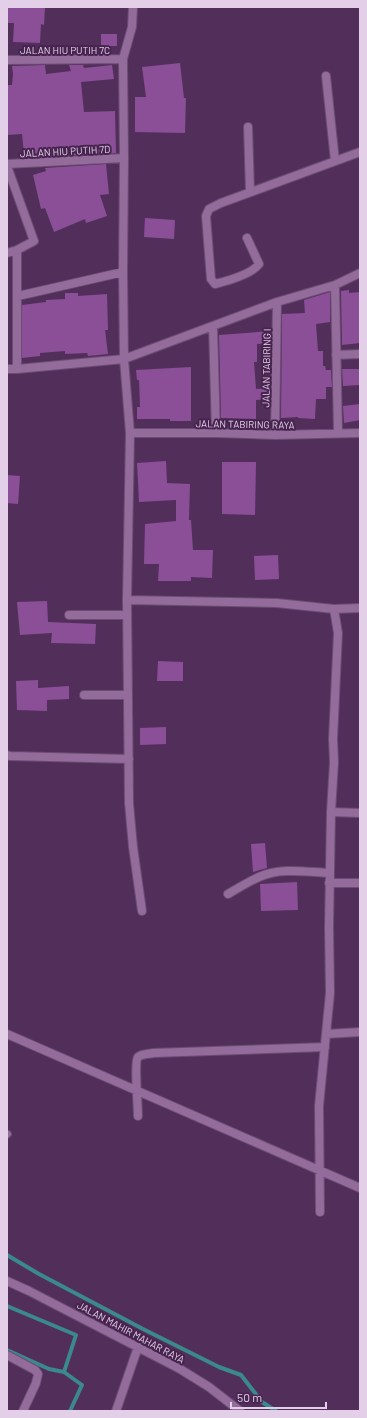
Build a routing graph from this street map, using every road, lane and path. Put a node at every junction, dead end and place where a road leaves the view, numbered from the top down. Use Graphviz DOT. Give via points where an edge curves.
graph roads {
  1 [pos="133,7"];
  2 [pos="122,59"];
  3 [pos="7,60"];
  4 [pos="326,76"];
  5 [pos="248,127"];
  6 [pos="360,152"];
  7 [pos="124,158"];
  8 [pos="335,161"];
  9 [pos="8,170"];
  10 [pos="250,192"];
  11 [pos="247,238"];
  12 [pos="17,250"];
  13 [pos="7,253"];
  14 [pos="123,272"];
  15 [pos="360,273"];
  16 [pos="335,285"];
  17 [pos="18,296"];
  18 [pos="277,302"];
  19 [pos="213,326"];
  20 [pos="360,354"];
  21 [pos="336,355"];
  22 [pos="124,359"];
  23 [pos="7,369"];
  24 [pos="17,370"];
  25 [pos="130,432"];
  26 [pos="216,433"];
  27 [pos="338,433"];
  28 [pos="360,433"];
  29 [pos="275,435"];
  30 [pos="127,600"];
  31 [pos="360,608"];
  32 [pos="334,609"];
  33 [pos="127,615"];
  34 [pos="69,616"];
  35 [pos="84,695"];
  36 [pos="128,695"];
  37 [pos="7,755"];
  38 [pos="129,759"];
  39 [pos="331,812"];
  40 [pos="360,813"];
  41 [pos="330,873"];
  42 [pos="329,883"];
  43 [pos="360,883"];
  44 [pos="228,894"];
  45 [pos="142,911"];
  46 [pos="360,1032"];
  47 [pos="7,1034"];
  48 [pos="326,1034"];
  49 [pos="325,1047"];
  50 [pos="138,1116"];
  51 [pos="360,1188"];
  52 [pos="320,1212"];
  53 [pos="7,1281"];
  54 [pos="138,1347"];
  55 [pos="7,1355"];
  56 [pos="23,1411"];
  57 [pos="116,1411"];
  58 [pos="240,1411"];
  1 -- 2 [label="street" via="132,27"];
  2 -- 3 [label="street, JALAN HIU PUTIH 7C"];
  2 -- 7 [label="street"];
  4 -- 8 [label="street"];
  5 -- 10 [label="street"];
  6 -- 8 [label="street"];
  7 -- 9 [label="street, JALAN HIU PUTIH 7D"];
  7 -- 14 [label="street"];
  8 -- 10 [label="street"];
  9 -- 12 [label="street" via="34,242"];
  10 -- 11 [label="street" via="209,209 206,216 211,279 214,284 225,282 256,268 259,264"];
  12 -- 13 [label="street"];
  12 -- 17 [label="street"];
  14 -- 17 [label="street"];
  14 -- 22 [label="street"];
  15 -- 16 [label="street"];
  16 -- 18 [label="street"];
  16 -- 21 [label="street"];
  17 -- 24 [label="street"];
  18 -- 19 [label="street"];
  18 -- 29 [label="street, JALAN TABIRING I"];
  19 -- 22 [label="street"];
  19 -- 26 [label="street"];
  20 -- 21 [label="street"];
  21 -- 27 [label="street"];
  22 -- 24 [label="street"];
  22 -- 25 [label="street"];
  23 -- 24 [label="street"];
  25 -- 26 [label="street, JALAN TABIRING RAYA"];
  25 -- 30 [label="street"];
  26 -- 29 [label="street, JALAN TABIRING RAYA"];
  27 -- 28 [label="street, JALAN TABIRING RAYA"];
  27 -- 29 [label="street, JALAN TABIRING RAYA"];
  30 -- 32 [label="street" via="277,603"];
  30 -- 33 [label="street"];
  31 -- 32 [label="street"];
  32 -- 39 [label="street" via="338,633"];
  33 -- 34 [label="street"];
  33 -- 36 [label="street"];
  35 -- 36 [label="street"];
  36 -- 38 [label="street"];
  37 -- 38 [label="street"];
  38 -- 45 [label="street" via="132,847"];
  39 -- 40 [label="street"];
  39 -- 41 [label="street"];
  41 -- 42 [label="street"];
  41 -- 44 [label="street" via="275,872 259,877"];
  42 -- 43 [label="street"];
  42 -- 48 [label="street" via="330,993"];
  46 -- 48 [label="street"];
  47 -- 51 [label="street"];
  48 -- 49 [label="street"];
  49 -- 50 [label="street" via="141,1055 137,1059 136,1072"];
  49 -- 52 [label="street" via="319,1106"];
  53 -- 54 [label="street, JALAN MAHIR MAHAR RAYA"];
  54 -- 57 [label="street"];
  54 -- 58 [label="street, JALAN MAHIR MAHAR RAYA" via="209,1387"];
  55 -- 56 [label="street" via="38,1374"];
}
